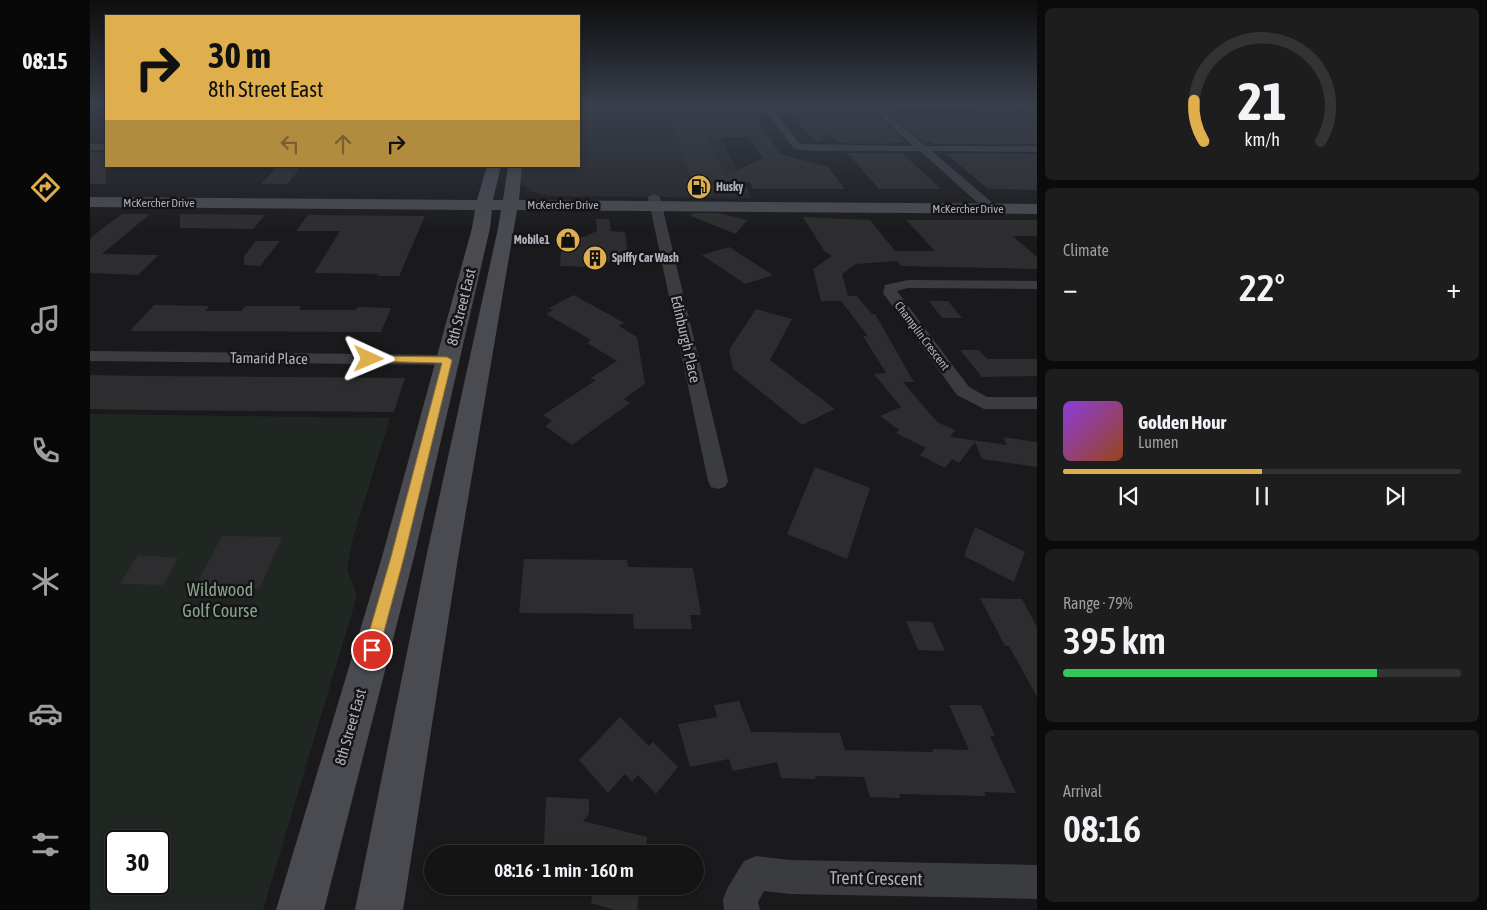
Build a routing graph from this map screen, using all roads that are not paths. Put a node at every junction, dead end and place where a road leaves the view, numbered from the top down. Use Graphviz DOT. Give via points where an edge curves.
graph roads {
  1 [pos="864,148"];
  2 [pos="924,149"];
  3 [pos="1037,150"];
  4 [pos="492,167"];
  5 [pos="514,172"];
  6 [pos="90,194"];
  7 [pos="436,196"];
  8 [pos="1037,200"];
  9 [pos="551,201"];
  10 [pos="90,202"];
  11 [pos="655,202"];
  12 [pos="987,204"];
  13 [pos="416,205"];
  14 [pos="490,205"];
  15 [pos="1037,209"];
  16 [pos="1037,285"];
  17 [pos="90,356"];
  18 [pos="447,360"];
  19 [pos="1037,403"];
  20 [pos="718,481"];
  21 [pos="1037,882"];
  22 [pos="300,910"];
  23 [pos="379,910"];
  24 [pos="742,910"];
  1 -- 2 [label="street"];
  2 -- 3 [label="street"];
  2 -- 12 [label="street"];
  4 -- 14 [label="main road" via="477,185"];
  5 -- 9 [label="main road" via="530,191"];
  5 -- 14 [label="main road, 8th Street East"];
  6 -- 7 [label="main road, McKercher Drive"];
  7 -- 14 [label="main road, McKercher Drive"];
  7 -- 14 [label="main road"];
  8 -- 12 [label="main road, McKercher Drive"];
  9 -- 11 [label="main road, McKercher Drive"];
  9 -- 14 [label="main road, McKercher Drive"];
  9 -- 14 [label="main road" via="519,214"];
  10 -- 13 [label="main road, McKercher Drive"];
  11 -- 12 [label="main road, McKercher Drive"];
  11 -- 20 [label="street, Edinburgh Place"];
  12 -- 15 [label="main road, McKercher Drive"];
  13 -- 14 [label="main road, McKercher Drive"];
  13 -- 14 [label="main road" via="448,208 464,214"];
  14 -- 18 [label="main road, 8th Street East"];
  14 -- 23 [label="main road, 8th Street East" via="442,558"];
  16 -- 19 [label="street, Champlin Crescent" via="908,284 890,288 890,293 963,391 984,403"];
  17 -- 18 [label="street, Tamarid Place"];
  18 -- 22 [label="main road, 8th Street East" via="398,557"];
  21 -- 24 [label="street, Trent Crescent" via="756,873 740,899"];
}
